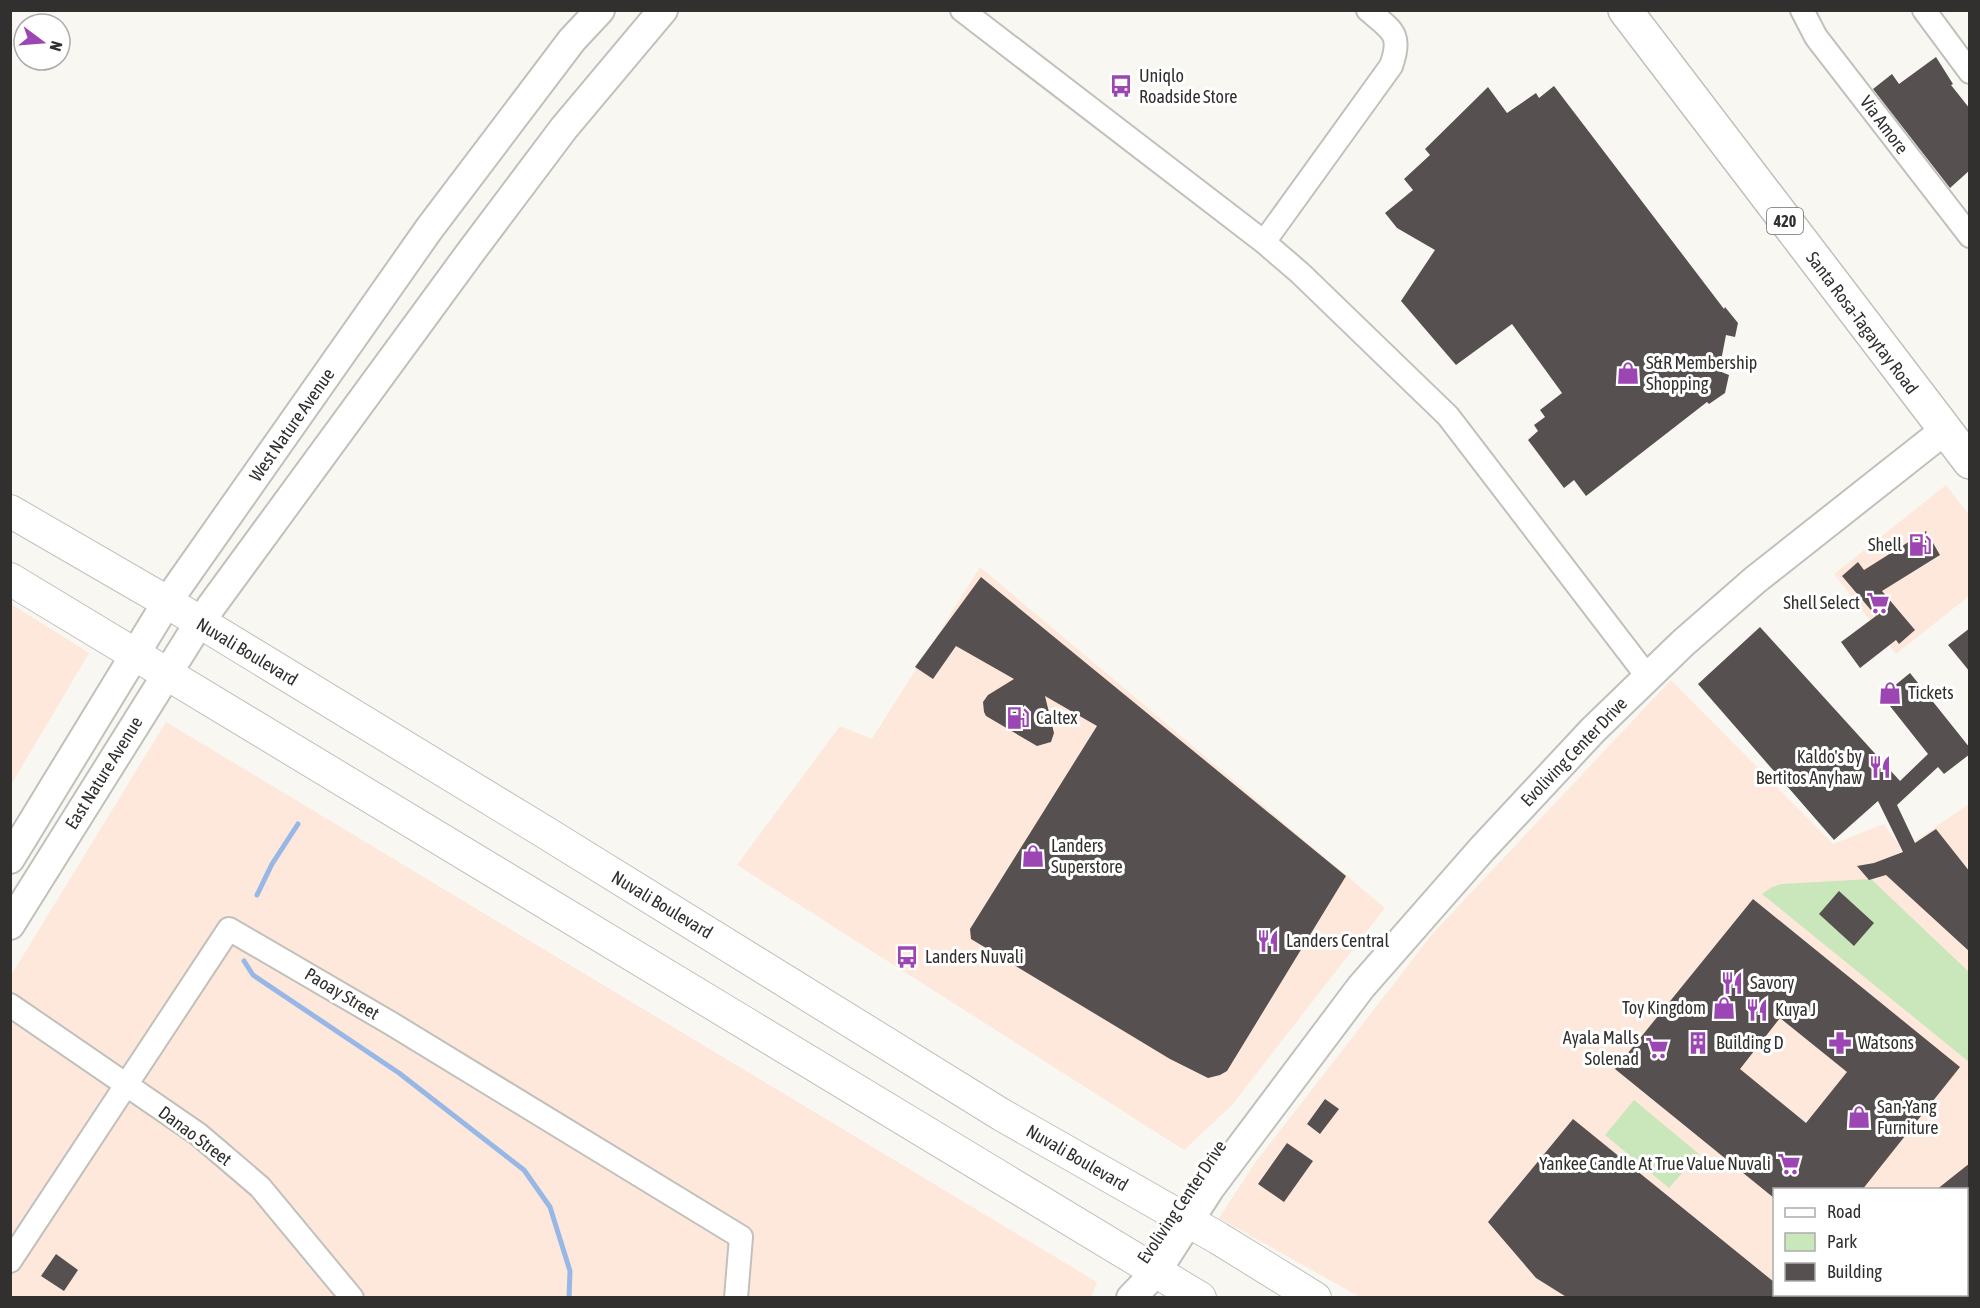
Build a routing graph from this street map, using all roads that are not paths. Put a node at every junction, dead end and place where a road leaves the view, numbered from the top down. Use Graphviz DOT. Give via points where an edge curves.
graph roads {
  1 [pos="600,10"];
  2 [pos="663,10"];
  3 [pos="962,10"];
  4 [pos="1368,10"];
  5 [pos="1625,10"];
  6 [pos="1802,10"];
  7 [pos="1924,10"];
  8 [pos="1970,72"];
  9 [pos="1970,236"];
  10 [pos="1264,242"];
  11 [pos="1945,430"];
  12 [pos="1970,462"];
  13 [pos="10,511"];
  14 [pos="10,579"];
  15 [pos="167,602"];
  16 [pos="199,623"];
  17 [pos="134,654"];
  18 [pos="165,673"];
  19 [pos="1647,676"];
  20 [pos="10,859"];
  21 [pos="10,925"];
  22 [pos="10,1005"];
  23 [pos="126,1087"];
  24 [pos="1179,1217"];
  25 [pos="10,1261"];
  26 [pos="1147,1267"];
  27 [pos="352,1298"];
  28 [pos="736,1298"];
  29 [pos="1129,1298"];
  30 [pos="1200,1298"];
  31 [pos="1315,1298"];
  1 -- 15 [label="street, West Nature Avenue" via="572,40 429,229"];
  2 -- 16 [label="street" via="564,128 470,252"];
  3 -- 10 [label="street"];
  4 -- 10 [label="street" via="1395,33 1397,43 1391,66"];
  5 -- 11 [label="main road, Santa Rosa-Tagaytay Road / 420"];
  6 -- 9 [label="street, Via Amore" via="1816,37"];
  7 -- 8 [label="street"];
  10 -- 19 [label="street" via="1448,416"];
  11 -- 12 [label="main road, Santa Rosa-Tagaytay Road / 420"];
  11 -- 19 [label="street, Evoliving Center Drive" via="1755,580"];
  13 -- 15 [label="main road, Nuvali Boulevard"];
  14 -- 17 [label="main road"];
  15 -- 16 [label="main road, Nuvali Boulevard"];
  15 -- 17 [label="street, West Nature Avenue"];
  16 -- 18 [label="street, East Nature Avenue"];
  16 -- 24 [label="main road, Nuvali Boulevard" via="1002,1115"];
  17 -- 18 [label="main road"];
  17 -- 20 [label="street, West Nature Avenue"];
  18 -- 21 [label="street, East Nature Avenue"];
  18 -- 26 [label="main road"];
  19 -- 24 [label="street, Evoliving Center Drive" via="1384,958 1257,1126"];
  22 -- 23 [label="street, Danao Street"];
  23 -- 25 [label="street, Paoay Street"];
  23 -- 27 [label="street, Danao Street" via="198,1134 260,1187"];
  23 -- 28 [label="street, Paoay Street" via="229,929 383,1018 741,1237"];
  24 -- 26 [label="street, Evoliving Center Drive"];
  24 -- 31 [label="main road, Nuvali Boulevard"];
  26 -- 29 [label="street, Evoliving Center Drive"];
  26 -- 30 [label="main road"];
}
